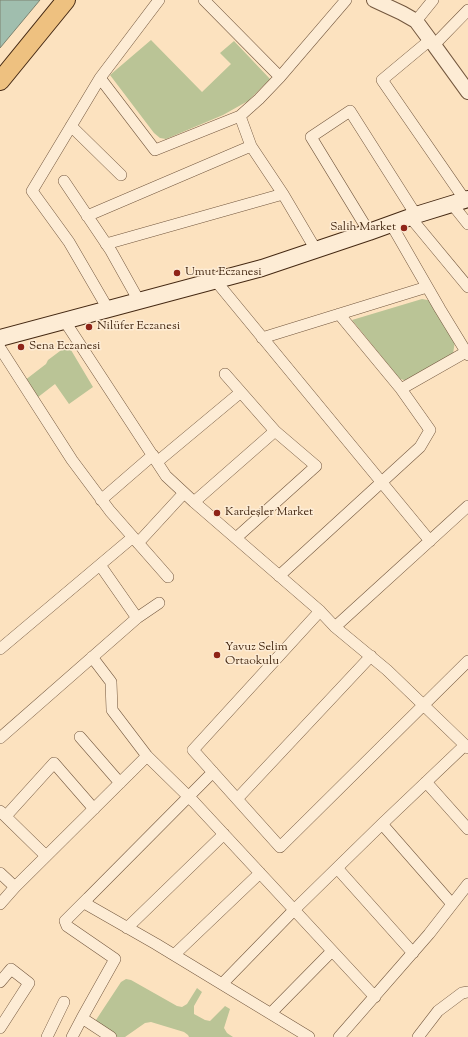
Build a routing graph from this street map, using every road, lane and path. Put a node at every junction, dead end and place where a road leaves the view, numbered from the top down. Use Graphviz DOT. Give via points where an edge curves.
graph roads {
  1 [pos="66,0"];
  2 [pos="159,0"];
  3 [pos="204,0"];
  4 [pos="346,0"];
  5 [pos="374,0"];
  6 [pos="433,0"];
  7 [pos="468,10"];
  8 [pos="416,21"];
  9 [pos="432,42"];
  10 [pos="280,77"];
  11 [pos="100,78"];
  12 [pos="0,81"];
  13 [pos="466,83"];
  14 [pos="240,116"];
  15 [pos="71,126"];
  16 [pos="251,146"];
  17 [pos="121,175"];
  18 [pos="64,181"];
  19 [pos="283,194"];
  20 [pos="462,201"];
  21 [pos="87,216"];
  22 [pos="413,216"];
  23 [pos="391,224"];
  24 [pos="468,224"];
  25 [pos="369,232"];
  26 [pos="106,244"];
  27 [pos="316,250"];
  28 [pos="214,280"];
  29 [pos="427,287"];
  30 [pos="468,287"];
  31 [pos="139,301"];
  32 [pos="108,309"];
  33 [pos="339,314"];
  34 [pos="64,320"];
  35 [pos="0,338"];
  36 [pos="262,338"];
  37 [pos="0,348"];
  38 [pos="467,353"];
  39 [pos="226,374"];
  40 [pos="401,390"];
  41 [pos="241,392"];
  42 [pos="275,431"];
  43 [pos="155,458"];
  44 [pos="382,483"];
  45 [pos="184,493"];
  46 [pos="101,500"];
  47 [pos="194,502"];
  48 [pos="468,506"];
  49 [pos="236,538"];
  50 [pos="135,540"];
  51 [pos="430,541"];
  52 [pos="100,565"];
  53 [pos="280,576"];
  54 [pos="168,577"];
  55 [pos="159,603"];
  56 [pos="320,611"];
  57 [pos="136,618"];
  58 [pos="335,627"];
  59 [pos="0,649"];
  60 [pos="371,656"];
  61 [pos="92,657"];
  62 [pos="468,661"];
  63 [pos="423,705"];
  64 [pos="80,737"];
  65 [pos="0,738"];
  66 [pos="466,747"];
  67 [pos="147,756"];
  68 [pos="213,772"];
  69 [pos="426,782"];
  70 [pos="120,783"];
  71 [pos="188,797"];
  72 [pos="237,799"];
  73 [pos="94,809"];
  74 [pos="3,814"];
  75 [pos="382,824"];
  76 [pos="468,830"];
  77 [pos="224,834"];
  78 [pos="46,856"];
  79 [pos="338,868"];
  80 [pos="0,873"];
  81 [pos="260,873"];
  82 [pos="468,884"];
  83 [pos="15,887"];
  84 [pos="88,898"];
  85 [pos="0,904"];
  86 [pos="452,904"];
  87 [pos="294,910"];
  88 [pos="127,928"];
  89 [pos="332,951"];
  90 [pos="413,953"];
  91 [pos="174,955"];
  92 [pos="0,982"];
  93 [pos="222,984"];
  94 [pos="468,992"];
  95 [pos="375,997"];
  96 [pos="64,1002"];
  97 [pos="271,1014"];
  98 [pos="82,1018"];
  99 [pos="0,1028"];
  100 [pos="47,1037"];
  101 [pos="72,1037"];
  102 [pos="111,1037"];
  103 [pos="310,1037"];
  104 [pos="339,1037"];
  105 [pos="418,1037"];
  1 -- 12 [label="main road"];
  2 -- 11 [label="street"];
  3 -- 10 [label="street"];
  4 -- 10 [label="street"];
  5 -- 8 [label="street"];
  6 -- 8 [label="street"];
  7 -- 9 [label="street"];
  8 -- 9 [label="street"];
  9 -- 13 [label="street"];
  9 -- 20 [label="street" via="382,80"];
  10 -- 14 [label="street"];
  11 -- 14 [label="street" via="156,150"];
  11 -- 15 [label="street"];
  14 -- 16 [label="street"];
  15 -- 17 [label="street"];
  15 -- 32 [label="street" via="32,191 69,242"];
  16 -- 19 [label="street"];
  16 -- 21 [label="street"];
  18 -- 21 [label="street"];
  19 -- 26 [label="street"];
  19 -- 27 [label="street"];
  20 -- 22 [label="main road"];
  20 -- 24 [label="street"];
  21 -- 26 [label="street"];
  22 -- 23 [label="main road"];
  22 -- 25 [label="street" via="350,111 311,137"];
  22 -- 30 [label="street"];
  23 -- 25 [label="main road"];
  23 -- 29 [label="street"];
  25 -- 27 [label="main road"];
  26 -- 31 [label="street"];
  27 -- 28 [label="main road" via="262,268"];
  28 -- 31 [label="main road"];
  28 -- 36 [label="street"];
  29 -- 33 [label="street"];
  29 -- 38 [label="street"];
  31 -- 32 [label="main road"];
  32 -- 34 [label="main road"];
  33 -- 36 [label="street"];
  33 -- 40 [label="street"];
  34 -- 35 [label="main road"];
  34 -- 43 [label="street"];
  36 -- 44 [label="street"];
  37 -- 46 [label="street" via="72,460"];
  38 -- 40 [label="street"];
  39 -- 41 [label="street"];
  40 -- 44 [label="street" via="430,430 420,447"];
  41 -- 42 [label="street"];
  41 -- 43 [label="street"];
  42 -- 47 [label="street"];
  42 -- 49 [label="street" via="316,466"];
  43 -- 45 [label="street" via="166,476"];
  43 -- 46 [label="street"];
  44 -- 51 [label="street"];
  44 -- 53 [label="street"];
  45 -- 47 [label="street"];
  45 -- 50 [label="street"];
  46 -- 50 [label="street"];
  47 -- 49 [label="street"];
  48 -- 51 [label="street"];
  49 -- 53 [label="street"];
  50 -- 52 [label="street"];
  50 -- 54 [label="street"];
  51 -- 58 [label="street"];
  52 -- 57 [label="street"];
  52 -- 59 [label="street"];
  53 -- 56 [label="street"];
  55 -- 57 [label="street"];
  56 -- 58 [label="street"];
  56 -- 68 [label="street" via="193,750"];
  57 -- 61 [label="street"];
  58 -- 60 [label="street"];
  60 -- 63 [label="street"];
  60 -- 72 [label="street"];
  61 -- 65 [label="street"];
  61 -- 67 [label="street" via="111,682 112,710"];
  62 -- 63 [label="street"];
  63 -- 66 [label="street"];
  63 -- 72 [label="street" via="280,847"];
  64 -- 70 [label="street"];
  66 -- 69 [label="street"];
  67 -- 70 [label="street"];
  67 -- 71 [label="street"];
  68 -- 71 [label="street"];
  68 -- 72 [label="street"];
  69 -- 75 [label="street"];
  69 -- 76 [label="street"];
  70 -- 73 [label="street"];
  71 -- 77 [label="street"];
  71 -- 84 [label="street"];
  73 -- 74 [label="street" via="54,763"];
  73 -- 78 [label="street"];
  74 -- 78 [label="street"];
  75 -- 79 [label="street"];
  75 -- 86 [label="street"];
  77 -- 81 [label="street"];
  77 -- 88 [label="street"];
  78 -- 83 [label="street"];
  79 -- 87 [label="street"];
  79 -- 90 [label="street"];
  80 -- 83 [label="street"];
  81 -- 87 [label="street"];
  81 -- 91 [label="street"];
  82 -- 86 [label="street"];
  83 -- 85 [label="street"];
  84 -- 88 [label="street" via="86,904"];
  84 -- 98 [label="street" via="65,922 67,926 115,959"];
  86 -- 90 [label="street"];
  87 -- 89 [label="street"];
  87 -- 93 [label="street"];
  88 -- 91 [label="street"];
  89 -- 95 [label="street"];
  89 -- 97 [label="street"];
  90 -- 95 [label="street"];
  91 -- 93 [label="street"];
  92 -- 99 [label="street" via="11,969 29,983"];
  93 -- 97 [label="street"];
  94 -- 105 [label="street" via="462,993 438,1011"];
  95 -- 104 [label="street"];
  96 -- 100 [label="street"];
  97 -- 103 [label="street"];
  98 -- 101 [label="street"];
  98 -- 102 [label="street"];
}
